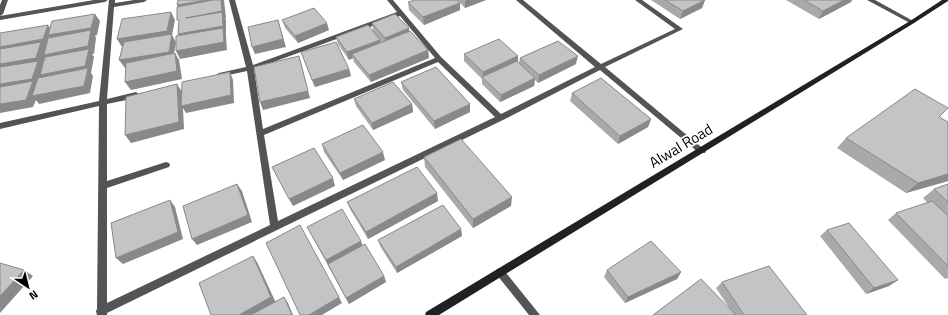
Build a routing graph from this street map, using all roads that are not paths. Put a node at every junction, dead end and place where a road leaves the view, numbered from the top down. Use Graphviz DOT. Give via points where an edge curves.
graph roads {
  1 [pos="5,0"];
  2 [pos="144,0"];
  3 [pos="232,0"];
  4 [pos="390,0"];
  5 [pos="519,0"];
  6 [pos="638,0"];
  7 [pos="870,0"];
  8 [pos="946,0"];
  9 [pos="109,2"];
  10 [pos="401,13"];
  11 [pos="0,14"];
  12 [pos="0,18"];
  13 [pos="912,22"];
  14 [pos="439,59"];
  15 [pos="600,67"];
  16 [pos="250,68"];
  17 [pos="211,77"];
  18 [pos="142,93"];
  19 [pos="103,102"];
  20 [pos="500,118"];
  21 [pos="0,126"];
  22 [pos="260,134"];
  23 [pos="702,151"];
  24 [pos="166,165"];
  25 [pos="102,186"];
  26 [pos="275,227"];
  27 [pos="500,272"];
  28 [pos="102,313"];
  29 [pos="430,315"];
  30 [pos="535,315"];
  1 -- 11 [label="street"];
  2 -- 9 [label="street"];
  3 -- 16 [label="street"];
  4 -- 10 [label="street"];
  5 -- 15 [label="street"];
  6 -- 15 [label="street" via="680,29"];
  7 -- 13 [label="street"];
  8 -- 13 [label="main road, Alwal Road"];
  9 -- 12 [label="street"];
  9 -- 19 [label="street"];
  10 -- 14 [label="street"];
  10 -- 16 [label="street"];
  13 -- 23 [label="main road, Alwal Road"];
  14 -- 20 [label="street"];
  14 -- 22 [label="street"];
  15 -- 20 [label="street"];
  15 -- 23 [label="street"];
  16 -- 17 [label="street"];
  16 -- 22 [label="street"];
  18 -- 19 [label="street"];
  19 -- 21 [label="street"];
  19 -- 25 [label="street"];
  20 -- 26 [label="street"];
  22 -- 26 [label="street"];
  23 -- 27 [label="main road, Alwal Road"];
  24 -- 25 [label="street"];
  25 -- 28 [label="street"];
  26 -- 28 [label="street"];
  27 -- 29 [label="main road, Alwal Road"];
  27 -- 30 [label="street"];
}
